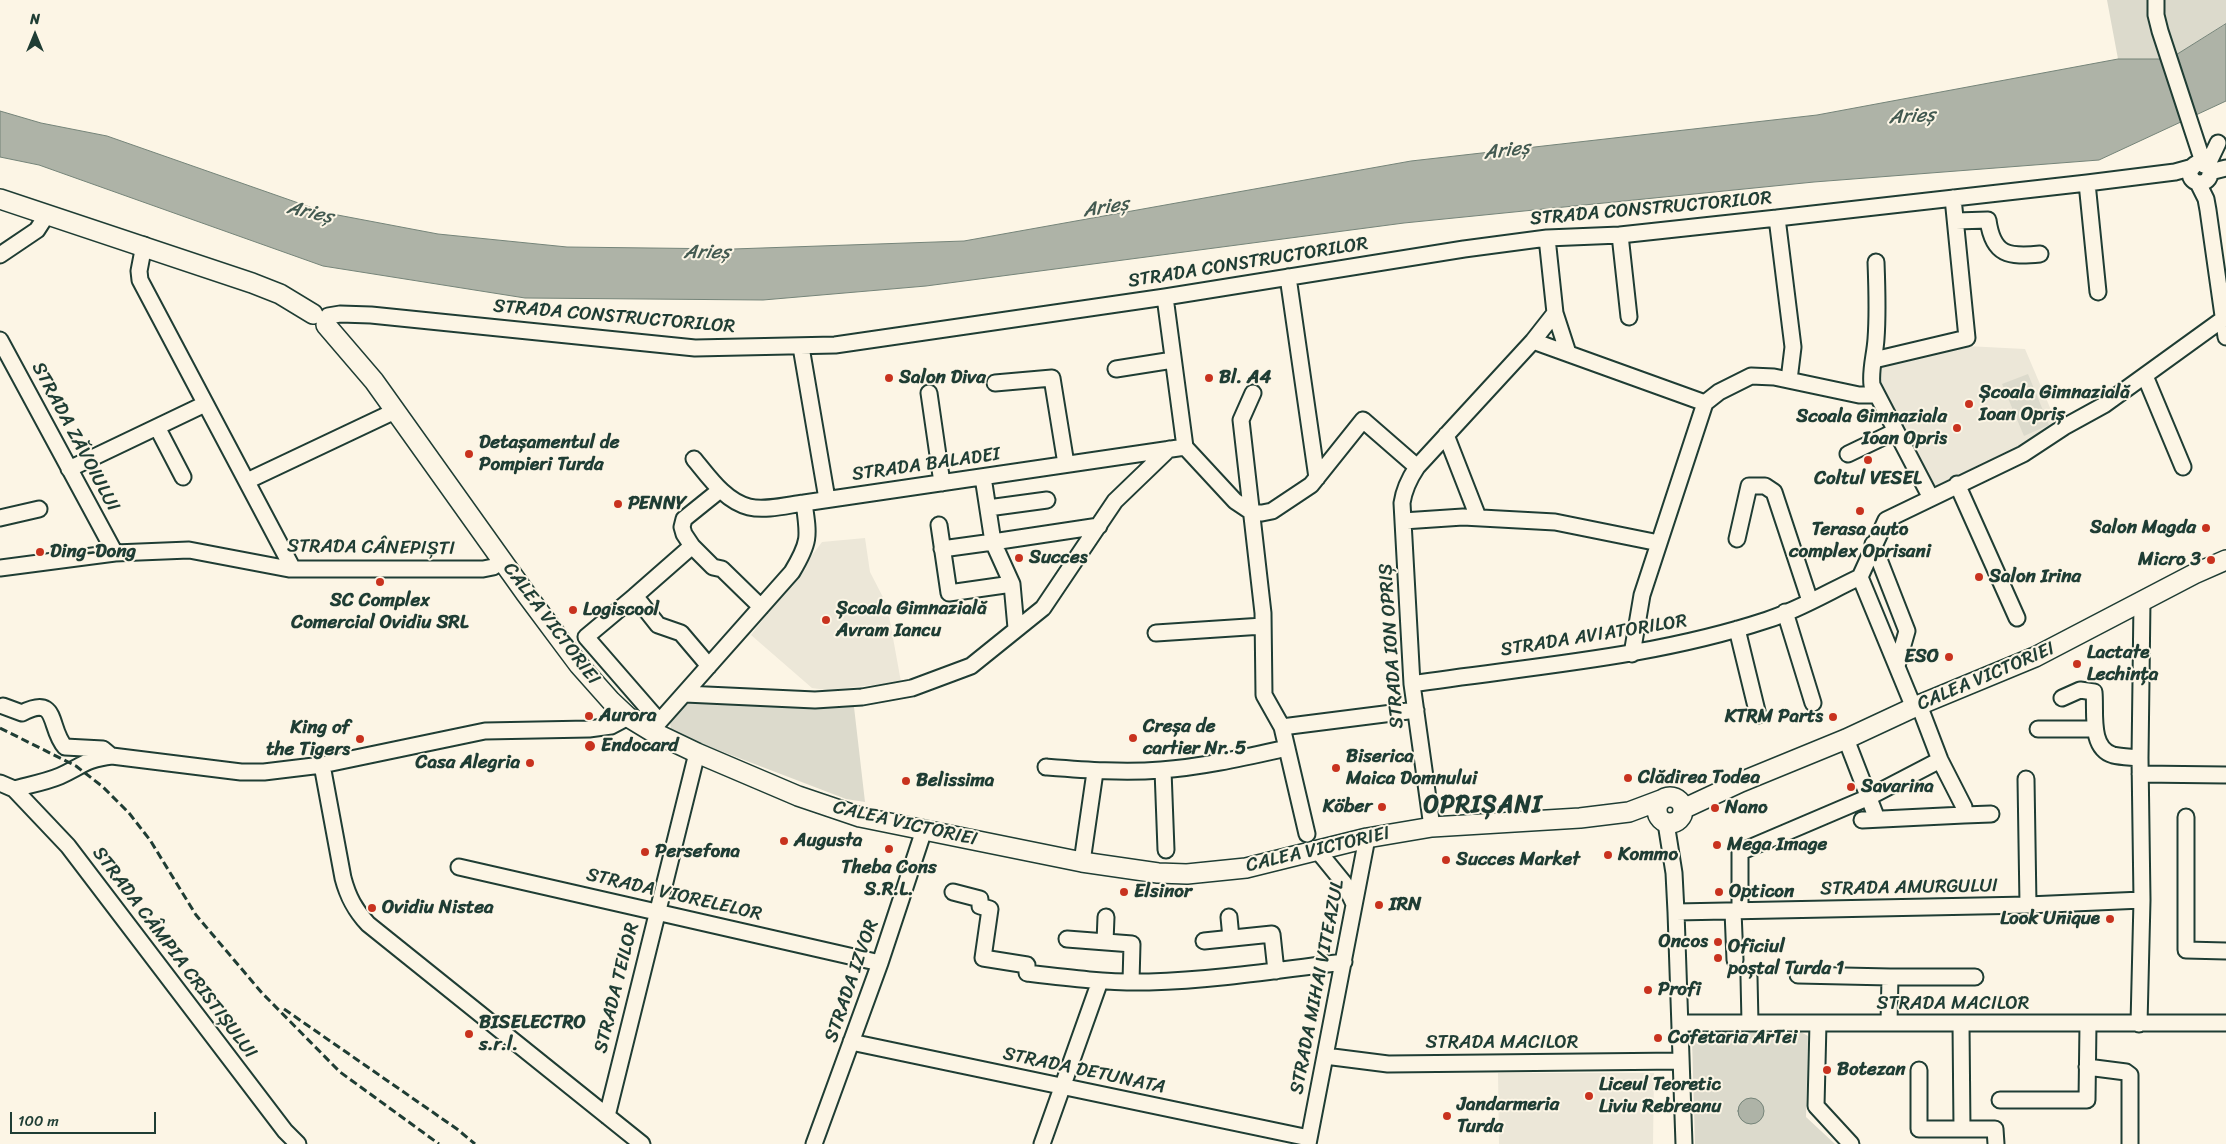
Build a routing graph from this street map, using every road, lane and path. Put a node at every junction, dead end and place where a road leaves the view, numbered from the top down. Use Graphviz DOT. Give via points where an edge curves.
graph roads {
  1 [pos="2156,0"];
  2 [pos="2218,143"];
  3 [pos="2226,168"];
  4 [pos="2202,173"];
  5 [pos="2087,183"];
  6 [pos="1953,198"];
  7 [pos="0,199"];
  8 [pos="46,216"];
  9 [pos="1777,218"];
  10 [pos="1956,221"];
  11 [pos="1620,235"];
  12 [pos="1547,238"];
  13 [pos="144,246"];
  14 [pos="5,251"];
  15 [pos="2040,254"];
  16 [pos="1876,262"];
  17 [pos="1288,277"];
  18 [pos="2098,292"];
  19 [pos="1165,297"];
  20 [pos="1555,313"];
  21 [pos="1629,317"];
  22 [pos="322,318"];
  23 [pos="2223,319"];
  24 [pos="2226,337"];
  25 [pos="0,340"];
  26 [pos="1533,341"];
  27 [pos="801,347"];
  28 [pos="1568,353"];
  29 [pos="1173,360"];
  30 [pos="1874,360"];
  31 [pos="1116,369"];
  32 [pos="2145,376"];
  33 [pos="1789,380"];
  34 [pos="995,383"];
  35 [pos="929,393"];
  36 [pos="1253,393"];
  37 [pos="1877,395"];
  38 [pos="1705,402"];
  39 [pos="205,404"];
  40 [pos="395,411"];
  41 [pos="157,427"];
  42 [pos="1896,431"];
  43 [pos="1446,435"];
  44 [pos="1185,446"];
  45 [pos="1169,449"];
  46 [pos="1848,454"];
  47 [pos="694,459"];
  48 [pos="1066,464"];
  49 [pos="1417,467"];
  50 [pos="2183,467"];
  51 [pos="69,469"];
  52 [pos="983,476"];
  53 [pos="183,477"];
  54 [pos="1317,478"];
  55 [pos="247,481"];
  56 [pos="942,483"];
  57 [pos="1957,484"];
  58 [pos="720,490"];
  59 [pos="1931,498"];
  60 [pos="827,499"];
  61 [pos="1047,500"];
  62 [pos="804,503"];
  63 [pos="988,508"];
  64 [pos="39,509"];
  65 [pos="1253,513"];
  66 [pos="1478,517"];
  67 [pos="0,518"];
  68 [pos="1404,521"];
  69 [pos="939,525"];
  70 [pos="1099,526"];
  71 [pos="1737,539"];
  72 [pos="993,542"];
  73 [pos="1659,543"];
  74 [pos="1873,544"];
  75 [pos="692,546"];
  76 [pos="942,549"];
  77 [pos="115,554"];
  78 [pos="2226,560"];
  79 [pos="502,561"];
  80 [pos="0,568"];
  81 [pos="292,569"];
  82 [pos="1860,577"];
  83 [pos="1012,584"];
  84 [pos="635,596"];
  85 [pos="1810,601"];
  86 [pos="2142,601"];
  87 [pos="761,607"];
  88 [pos="1785,612"];
  89 [pos="2017,618"];
  90 [pos="1263,626"];
  91 [pos="1016,628"];
  92 [pos="1737,629"];
  93 [pos="1156,633"];
  94 [pos="1632,654"];
  95 [pos="709,666"];
  96 [pos="1897,666"];
  97 [pos="1412,684"];
  98 [pos="685,694"];
  99 [pos="2062,698"];
  100 [pos="1813,703"];
  101 [pos="3,706"];
  102 [pos="1916,706"];
  103 [pos="1416,710"];
  104 [pos="1758,715"];
  105 [pos="628,717"];
  106 [pos="655,726"];
  107 [pos="1282,727"];
  108 [pos="2038,729"];
  109 [pos="2096,729"];
  110 [pos="1846,740"];
  111 [pos="1287,748"];
  112 [pos="696,753"];
  113 [pos="112,756"];
  114 [pos="2140,758"];
  115 [pos="1940,760"];
  116 [pos="322,765"];
  117 [pos="1046,766"];
  118 [pos="1163,770"];
  119 [pos="1095,772"];
  120 [pos="2140,774"];
  121 [pos="2226,775"];
  122 [pos="2026,779"];
  123 [pos="7,786"];
  124 [pos="1869,797"];
  125 [pos="1669,811"];
  126 [pos="1991,814"];
  127 [pos="1964,815"];
  128 [pos="2186,817"];
  129 [pos="1432,827"];
  130 [pos="924,830"];
  131 [pos="1307,834"];
  132 [pos="1366,838"];
  133 [pos="1166,850"];
  134 [pos="1319,850"];
  135 [pos="1082,862"];
  136 [pos="458,866"];
  137 [pos="953,892"];
  138 [pos="2142,900"];
  139 [pos="1354,904"];
  140 [pos="2028,906"];
  141 [pos="1737,911"];
  142 [pos="656,912"];
  143 [pos="1676,912"];
  144 [pos="1229,917"];
  145 [pos="1106,918"];
  146 [pos="1231,938"];
  147 [pos="1067,939"];
  148 [pos="1204,941"];
  149 [pos="1104,942"];
  150 [pos="2226,951"];
  151 [pos="1735,960"];
  152 [pos="1344,962"];
  153 [pos="880,963"];
  154 [pos="1276,971"];
  155 [pos="1798,975"];
  156 [pos="1749,977"];
  157 [pos="1890,977"];
  158 [pos="1975,977"];
  159 [pos="1100,981"];
  160 [pos="1131,982"];
  161 [pos="1680,1023"];
  162 [pos="1750,1023"];
  163 [pos="1818,1023"];
  164 [pos="1889,1023"];
  165 [pos="2226,1023"];
  166 [pos="1962,1024"];
  167 [pos="2088,1024"];
  168 [pos="2139,1024"];
  169 [pos="851,1042"];
  170 [pos="1325,1056"];
  171 [pos="1681,1061"];
  172 [pos="2087,1067"];
  173 [pos="1918,1070"];
  174 [pos="1062,1087"];
  175 [pos="2000,1100"];
  176 [pos="607,1116"];
  177 [pos="1962,1129"];
  178 [pos="1308,1141"];
  179 [pos="298,1144"];
  180 [pos="642,1144"];
  181 [pos="814,1144"];
  182 [pos="1042,1144"];
  183 [pos="1684,1144"];
  184 [pos="1851,1144"];
  185 [pos="1996,1144"];
  186 [pos="2130,1144"];
  1 -- 4 [label="street" via="2156,15 2196,140"];
  2 -- 4 [label="street"];
  3 -- 4 [label="street"];
  4 -- 5 [label="street, STRADA CONSTRUCTORILOR" via="2175,172"];
  4 -- 23 [label="street"];
  5 -- 6 [label="street, STRADA CONSTRUCTORILOR"];
  5 -- 18 [label="street"];
  6 -- 9 [label="street, STRADA CONSTRUCTORILOR"];
  6 -- 10 [label="street"];
  7 -- 8 [label="main road, CALEA VICTORIEI"];
  8 -- 13 [label="main road, CALEA VICTORIEI"];
  8 -- 14 [label="street" via="38,230"];
  9 -- 11 [label="street, STRADA CONSTRUCTORILOR"];
  9 -- 33 [label="street" via="1793,347"];
  10 -- 15 [label="street" via="1988,220 1993,242 2004,253 2014,256"];
  10 -- 30 [label="street" via="1967,338"];
  11 -- 12 [label="street, STRADA CONSTRUCTORILOR"];
  11 -- 21 [label="street"];
  12 -- 17 [label="street, STRADA CONSTRUCTORILOR"];
  12 -- 20 [label="street"];
  13 -- 22 [label="main road, CALEA VICTORIEI" via="280,294"];
  13 -- 39 [label="street" via="140,280"];
  16 -- 30 [label="street" via="1878,310"];
  17 -- 19 [label="street, STRADA CONSTRUCTORILOR"];
  17 -- 54 [label="street"];
  19 -- 27 [label="street, STRADA CONSTRUCTORILOR" via="835,345"];
  19 -- 29 [label="street"];
  20 -- 26 [label="street, STRADA ION OPRIȘ"];
  20 -- 28 [label="street"];
  22 -- 27 [label="street, STRADA CONSTRUCTORILOR" via="340,314 371,315 694,348"];
  22 -- 40 [label="main road, CALEA VICTORIEI"];
  23 -- 24 [label="street"];
  23 -- 32 [label="street"];
  25 -- 51 [label="street, STRADA ZĂVOIULUI"];
  26 -- 28 [label="street"];
  26 -- 43 [label="street, STRADA ION OPRIȘ"];
  27 -- 60 [label="street"];
  28 -- 38 [label="street"];
  29 -- 31 [label="street"];
  29 -- 44 [label="street"];
  30 -- 37 [label="street" via="1871,374"];
  32 -- 50 [label="street"];
  32 -- 57 [label="street" via="2104,406 2064,426 2023,454"];
  33 -- 37 [label="street" via="1859,395"];
  33 -- 38 [label="street" via="1751,376"];
  34 -- 48 [label="street" via="1052,378"];
  35 -- 56 [label="street"];
  36 -- 65 [label="street" via="1242,420"];
  37 -- 42 [label="street"];
  38 -- 73 [label="street"];
  39 -- 41 [label="street"];
  39 -- 55 [label="street"];
  40 -- 55 [label="street"];
  40 -- 79 [label="main road, CALEA VICTORIEI"];
  41 -- 51 [label="street"];
  41 -- 53 [label="street"];
  42 -- 46 [label="street"];
  42 -- 59 [label="street"];
  43 -- 49 [label="street, STRADA ION OPRIȘ"];
  43 -- 66 [label="street"];
  44 -- 45 [label="street, STRADA BALADEI"];
  44 -- 65 [label="street" via="1235,501"];
  45 -- 48 [label="street, STRADA BALADEI"];
  45 -- 70 [label="street" via="1115,501"];
  47 -- 58 [label="street, STRADA BALADEI"];
  48 -- 52 [label="street, STRADA BALADEI"];
  49 -- 54 [label="street" via="1363,420"];
  49 -- 68 [label="street, STRADA ION OPRIȘ" via="1404,492"];
  51 -- 77 [label="street, STRADA ZĂVOIULUI"];
  52 -- 56 [label="street, STRADA BALADEI"];
  52 -- 63 [label="street"];
  54 -- 65 [label="street" via="1311,486 1272,511"];
  55 -- 81 [label="street"];
  56 -- 60 [label="street, STRADA BALADEI"];
  57 -- 59 [label="street"];
  57 -- 89 [label="street"];
  58 -- 62 [label="street, STRADA BALADEI" via="751,508"];
  58 -- 75 [label="street" via="684,519 684,534"];
  59 -- 74 [label="street" via="1886,520"];
  60 -- 62 [label="street, STRADA BALADEI"];
  61 -- 63 [label="street"];
  62 -- 87 [label="street" via="809,533 805,549 792,572"];
  63 -- 72 [label="street"];
  64 -- 67 [label="street"];
  65 -- 90 [label="street"];
  66 -- 68 [label="street"];
  66 -- 73 [label="street" via="1556,522"];
  68 -- 97 [label="street, STRADA ION OPRIȘ"];
  69 -- 76 [label="street"];
  70 -- 72 [label="street"];
  70 -- 91 [label="street" via="1043,608"];
  71 -- 85 [label="street" via="1749,486 1765,486 1774,492"];
  72 -- 76 [label="street"];
  72 -- 83 [label="street"];
  73 -- 94 [label="street" via="1642,595"];
  74 -- 82 [label="street"];
  74 -- 96 [label="street" via="1906,631"];
  75 -- 84 [label="street"];
  75 -- 87 [label="street" via="713,567 722,569"];
  76 -- 83 [label="street" via="949,593"];
  77 -- 80 [label="street, STRADA CÂNEPIȘTI"];
  77 -- 81 [label="street, STRADA CÂNEPIȘTI" via="189,550"];
  78 -- 86 [label="main road, CALEA VICTORIEI"];
  79 -- 81 [label="street, STRADA CÂNEPIȘTI" via="483,569"];
  79 -- 105 [label="main road, CALEA VICTORIEI" via="579,665"];
  82 -- 85 [label="street, STRADA AVIATORILOR"];
  82 -- 96 [label="street"];
  83 -- 91 [label="street"];
  84 -- 95 [label="street" via="658,625 680,633"];
  84 -- 106 [label="street" via="586,637"];
  85 -- 88 [label="street, STRADA AVIATORILOR"];
  86 -- 102 [label="main road, CALEA VICTORIEI" via="2035,657"];
  86 -- 114 [label="street"];
  87 -- 95 [label="street"];
  88 -- 92 [label="street, STRADA AVIATORILOR"];
  88 -- 100 [label="street"];
  90 -- 93 [label="street"];
  90 -- 107 [label="street" via="1264,695"];
  91 -- 98 [label="street" via="971,666 902,690 815,700"];
  92 -- 94 [label="street, STRADA AVIATORILOR" via="1682,645"];
  92 -- 104 [label="street"];
  94 -- 97 [label="street, STRADA AVIATORILOR"];
  95 -- 98 [label="street"];
  96 -- 102 [label="street"];
  97 -- 103 [label="street, STRADA ION OPRIȘ"];
  98 -- 106 [label="street"];
  99 -- 109 [label="street" via="2080,690 2094,692"];
  101 -- 113 [label="street" via="22,713 41,706 47,709 65,747 103,749"];
  102 -- 110 [label="main road, CALEA VICTORIEI"];
  102 -- 115 [label="street"];
  103 -- 107 [label="street"];
  103 -- 129 [label="street, STRADA ION OPRIȘ"];
  105 -- 106 [label="main road, CALEA VICTORIEI"];
  105 -- 116 [label="street" via="611,726 589,729 485,732"];
  106 -- 112 [label="main road, CALEA VICTORIEI"];
  107 -- 111 [label="street"];
  108 -- 109 [label="street"];
  109 -- 114 [label="street" via="2099,745 2111,754"];
  110 -- 124 [label="street"];
  110 -- 125 [label="main road, CALEA VICTORIEI"];
  111 -- 118 [label="street"];
  111 -- 131 [label="street"];
  112 -- 130 [label="main road, CALEA VICTORIEI" via="860,817"];
  112 -- 142 [label="street, STRADA TEILOR"];
  113 -- 116 [label="street" via="241,772"];
  113 -- 123 [label="street" via="96,758 60,776"];
  114 -- 120 [label="street"];
  115 -- 124 [label="street"];
  115 -- 127 [label="street" via="1964,808"];
  116 -- 176 [label="street" via="343,878 358,914"];
  117 -- 119 [label="street"];
  118 -- 119 [label="street"];
  118 -- 133 [label="street"];
  119 -- 135 [label="street"];
  120 -- 121 [label="street"];
  120 -- 138 [label="street"];
  122 -- 140 [label="street"];
  123 -- 179 [label="street, STRADA CÂMPIA CRISTIȘULUI" via="68,846"];
  124 -- 127 [label="street" via="1869,820"];
  124 -- 141 [label="street" via="1740,852"];
  125 -- 129 [label="main road, CALEA VICTORIEI"];
  125 -- 143 [label="street"];
  126 -- 127 [label="street"];
  128 -- 150 [label="street" via="2186,950"];
  129 -- 132 [label="main road, CALEA VICTORIEI"];
  130 -- 135 [label="main road, CALEA VICTORIEI"];
  130 -- 153 [label="street, STRADA IZVOR"];
  132 -- 134 [label="main road, CALEA VICTORIEI"];
  132 -- 139 [label="street, STRADA MIHAI VITEAZUL"];
  134 -- 135 [label="main road, CALEA VICTORIEI" via="1246,868 1187,874"];
  134 -- 139 [label="street" via="1348,889"];
  136 -- 142 [label="street, STRADA VIORELELOR"];
  137 -- 159 [label="street" via="980,899 980,906 990,909 983,958 1027,965 1027,973"];
  138 -- 140 [label="street, STRADA AMURGULUI"];
  138 -- 168 [label="street"];
  139 -- 152 [label="street, STRADA MIHAI VITEAZUL"];
  140 -- 141 [label="street, STRADA AMURGULUI"];
  141 -- 143 [label="street, STRADA AMURGULUI"];
  141 -- 151 [label="street"];
  142 -- 153 [label="street, STRADA VIORELELOR"];
  142 -- 176 [label="street, STRADA TEILOR"];
  143 -- 161 [label="street"];
  144 -- 146 [label="street"];
  145 -- 149 [label="street"];
  146 -- 148 [label="street"];
  146 -- 154 [label="street" via="1272,934"];
  147 -- 149 [label="street"];
  149 -- 160 [label="street" via="1132,944"];
  152 -- 154 [label="street"];
  152 -- 170 [label="street, STRADA MIHAI VITEAZUL"];
  153 -- 169 [label="street, STRADA IZVOR"];
  154 -- 160 [label="street"];
  155 -- 157 [label="street"];
  156 -- 162 [label="street"];
  157 -- 158 [label="street"];
  157 -- 164 [label="street"];
  159 -- 160 [label="street"];
  159 -- 174 [label="street"];
  161 -- 162 [label="street, STRADA MACILOR"];
  161 -- 171 [label="street"];
  162 -- 163 [label="street, STRADA MACILOR"];
  163 -- 164 [label="street, STRADA MACILOR"];
  163 -- 184 [label="street" via="1816,1106"];
  164 -- 166 [label="street, STRADA MACILOR"];
  165 -- 168 [label="street, STRADA MACILOR"];
  166 -- 167 [label="street, STRADA MACILOR"];
  166 -- 177 [label="street"];
  167 -- 168 [label="street, STRADA MACILOR"];
  167 -- 172 [label="street"];
  169 -- 174 [label="street, STRADA DETUNATA"];
  169 -- 181 [label="street, STRADA IZVOR"];
  170 -- 171 [label="street, STRADA MACILOR" via="1388,1064"];
  170 -- 178 [label="street, STRADA MIHAI VITEAZUL"];
  171 -- 183 [label="street"];
  172 -- 175 [label="street" via="2087,1100"];
  172 -- 186 [label="street" via="2130,1075"];
  173 -- 177 [label="street" via="1919,1129"];
  174 -- 178 [label="street, STRADA DETUNATA"];
  174 -- 182 [label="street"];
  176 -- 180 [label="street"];
  177 -- 185 [label="street" via="1995,1129"];
}
